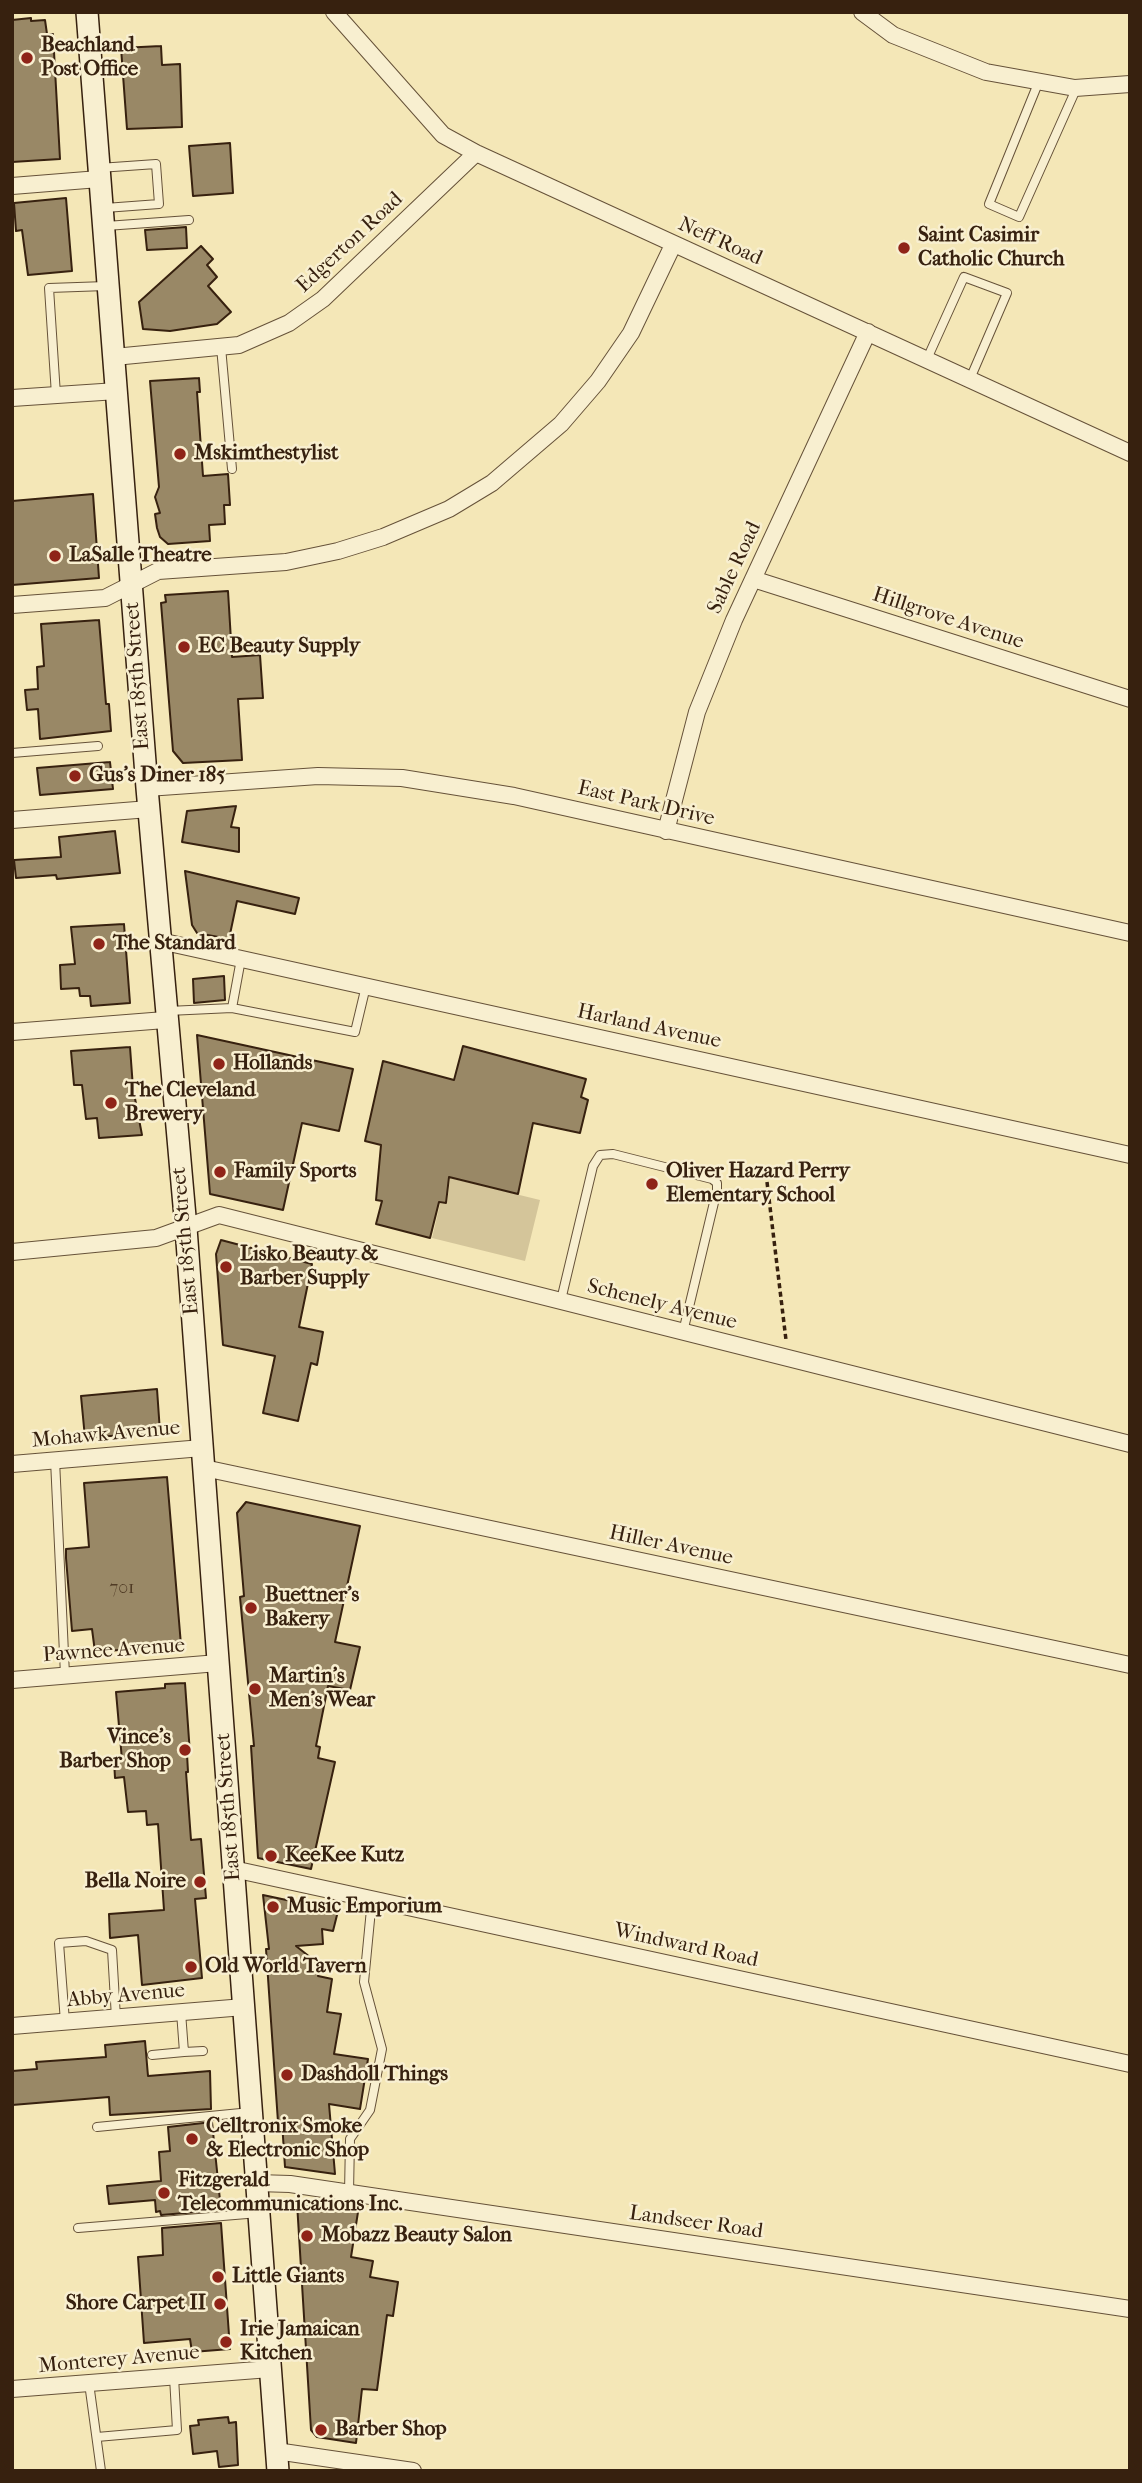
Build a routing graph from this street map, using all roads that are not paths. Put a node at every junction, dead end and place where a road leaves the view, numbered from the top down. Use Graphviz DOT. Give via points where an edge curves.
graph roads {
  1 [pos="87,12"];
  2 [pos="334,12"];
  3 [pos="862,12"];
  4 [pos="1039,81"];
  5 [pos="1130,84"];
  6 [pos="1077,88"];
  7 [pos="476,153"];
  8 [pos="99,174"];
  9 [pos="12,186"];
  10 [pos="103,218"];
  11 [pos="190,220"];
  12 [pos="673,245"];
  13 [pos="108,286"];
  14 [pos="869,332"];
  15 [pos="221,347"];
  16 [pos="114,357"];
  17 [pos="927,359"];
  18 [pos="970,379"];
  19 [pos="117,391"];
  20 [pos="57,395"];
  21 [pos="12,398"];
  22 [pos="1130,453"];
  23 [pos="232,468"];
  24 [pos="754,579"];
  25 [pos="131,584"];
  26 [pos="12,605"];
  27 [pos="1130,699"];
  28 [pos="99,746"];
  29 [pos="12,753"];
  30 [pos="148,799"];
  31 [pos="12,819"];
  32 [pos="666,831"];
  33 [pos="1130,933"];
  34 [pos="160,940"];
  35 [pos="241,958"];
  36 [pos="366,986"];
  37 [pos="232,1007"];
  38 [pos="165,1015"];
  39 [pos="12,1032"];
  40 [pos="1130,1155"];
  41 [pos="186,1228"];
  42 [pos="12,1252"];
  43 [pos="561,1300"];
  44 [pos="683,1332"];
  45 [pos="1130,1444"];
  46 [pos="203,1458"];
  47 [pos="55,1460"];
  48 [pos="12,1464"];
  49 [pos="218,1663"];
  50 [pos="1130,1665"];
  51 [pos="65,1675"];
  52 [pos="12,1679"];
  53 [pos="233,1869"];
  54 [pos="372,1899"];
  55 [pos="244,2007"];
  56 [pos="181,2012"];
  57 [pos="116,2018"];
  58 [pos="65,2022"];
  59 [pos="12,2026"];
  60 [pos="203,2051"];
  61 [pos="184,2052"];
  62 [pos="152,2055"];
  63 [pos="1130,2064"];
  64 [pos="251,2112"];
  65 [pos="97,2127"];
  66 [pos="257,2183"];
  67 [pos="349,2193"];
  68 [pos="259,2213"];
  69 [pos="78,2228"];
  70 [pos="1130,2309"];
  71 [pos="271,2369"];
  72 [pos="174,2376"];
  73 [pos="89,2383"];
  74 [pos="12,2389"];
  75 [pos="97,2437"];
  76 [pos="327,2465"];
  77 [pos="276,2466"];
  78 [pos="372,2468"];
  79 [pos="101,2471"];
  80 [pos="413,2471"];
  1 -- 8 [label="street, East 185th Street"];
  2 -- 7 [label="street, Neff Road" via="443,135"];
  3 -- 4 [label="street" via="893,35 986,72"];
  4 -- 6 [label="street"];
  4 -- 6 [label="lane" via="989,204 1019,217"];
  5 -- 6 [label="street"];
  7 -- 12 [label="street, Neff Road"];
  7 -- 15 [label="street, Edgerton Road" via="323,299 289,323 239,345"];
  8 -- 9 [label="street"];
  8 -- 10 [label="street, East 185th Street"];
  8 -- 10 [label="lane" via="156,164 159,204"];
  10 -- 11 [label="lane"];
  10 -- 13 [label="street, East 185th Street"];
  12 -- 14 [label="street, Neff Road"];
  12 -- 25 [label="street" via="631,332 598,381 561,424 492,483 449,509 338,551 286,562 158,571"];
  13 -- 16 [label="street, East 185th Street"];
  13 -- 20 [label="lane" via="49,288"];
  14 -- 17 [label="street, Neff Road"];
  14 -- 24 [label="street, Sable Road"];
  15 -- 16 [label="street, Edgerton Road"];
  15 -- 23 [label="lane"];
  16 -- 19 [label="street, East 185th Street"];
  17 -- 18 [label="street, Neff Road"];
  17 -- 18 [label="lane" via="964,277 1007,293"];
  18 -- 22 [label="street, Neff Road"];
  19 -- 20 [label="street"];
  19 -- 25 [label="street, East 185th Street"];
  20 -- 21 [label="street"];
  24 -- 27 [label="street, Hillgrove Avenue"];
  24 -- 32 [label="street, Sable Road" via="697,712"];
  25 -- 26 [label="street" via="105,598"];
  25 -- 30 [label="street, East 185th Street"];
  28 -- 29 [label="lane"];
  30 -- 31 [label="street, East Park Drive"];
  30 -- 32 [label="street, East Park Drive" via="318,776 402,778 514,796"];
  30 -- 34 [label="street, East 185th Street"];
  32 -- 33 [label="street, East Park Drive"];
  34 -- 35 [label="street, Harland Avenue"];
  34 -- 38 [label="street, East 185th Street"];
  35 -- 36 [label="street, Harland Avenue"];
  35 -- 37 [label="lane"];
  36 -- 37 [label="lane" via="355,1032"];
  36 -- 40 [label="street, Harland Avenue"];
  37 -- 38 [label="lane"];
  38 -- 39 [label="street"];
  38 -- 41 [label="street, East 185th Street"];
  41 -- 42 [label="street, Schenely Avenue" via="156,1238"];
  41 -- 43 [label="street, Schenely Avenue" via="219,1215"];
  41 -- 46 [label="street, East 185th Street"];
  43 -- 44 [label="street, Schenely Avenue"];
  43 -- 44 [label="lane" via="593,1166 600,1155 613,1154 712,1179 717,1190"];
  44 -- 45 [label="street, Schenely Avenue"];
  46 -- 47 [label="street, Mohawk Avenue"];
  46 -- 49 [label="street, East 185th Street"];
  46 -- 50 [label="street, Hiller Avenue"];
  47 -- 48 [label="street, Mohawk Avenue"];
  47 -- 51 [label="lane"];
  49 -- 51 [label="street, Pawnee Avenue"];
  49 -- 53 [label="street, East 185th Street"];
  51 -- 52 [label="street, Pawnee Avenue"];
  53 -- 54 [label="street, Windward Road"];
  53 -- 55 [label="street, East 185th Street"];
  54 -- 63 [label="street, Windward Road"];
  54 -- 67 [label="lane" via="364,1982 382,2049 370,2110 350,2139"];
  55 -- 56 [label="street, Abby Avenue"];
  55 -- 64 [label="street, East 185th Street"];
  56 -- 57 [label="street, Abby Avenue"];
  56 -- 61 [label="lane"];
  57 -- 58 [label="street, Abby Avenue"];
  57 -- 58 [label="lane" via="112,1950 86,1941 59,1943"];
  58 -- 59 [label="street, Abby Avenue"];
  60 -- 61 [label="lane"];
  61 -- 62 [label="lane"];
  64 -- 65 [label="lane"];
  64 -- 66 [label="street, East 185th Street"];
  66 -- 67 [label="street, Landseer Road"];
  66 -- 68 [label="street, East 185th Street"];
  67 -- 70 [label="street, Landseer Road"];
  68 -- 69 [label="lane"];
  68 -- 71 [label="street, East 185th Street"];
  71 -- 72 [label="street, Monterey Avenue"];
  71 -- 77 [label="street, East 185th Street"];
  72 -- 73 [label="street, Monterey Avenue"];
  72 -- 75 [label="lane" via="177,2430"];
  73 -- 74 [label="street, Monterey Avenue"];
  73 -- 75 [label="lane"];
  75 -- 79 [label="lane"];
  76 -- 77 [label="street"];
  76 -- 78 [label="street"];
  78 -- 80 [label="street"];
}
